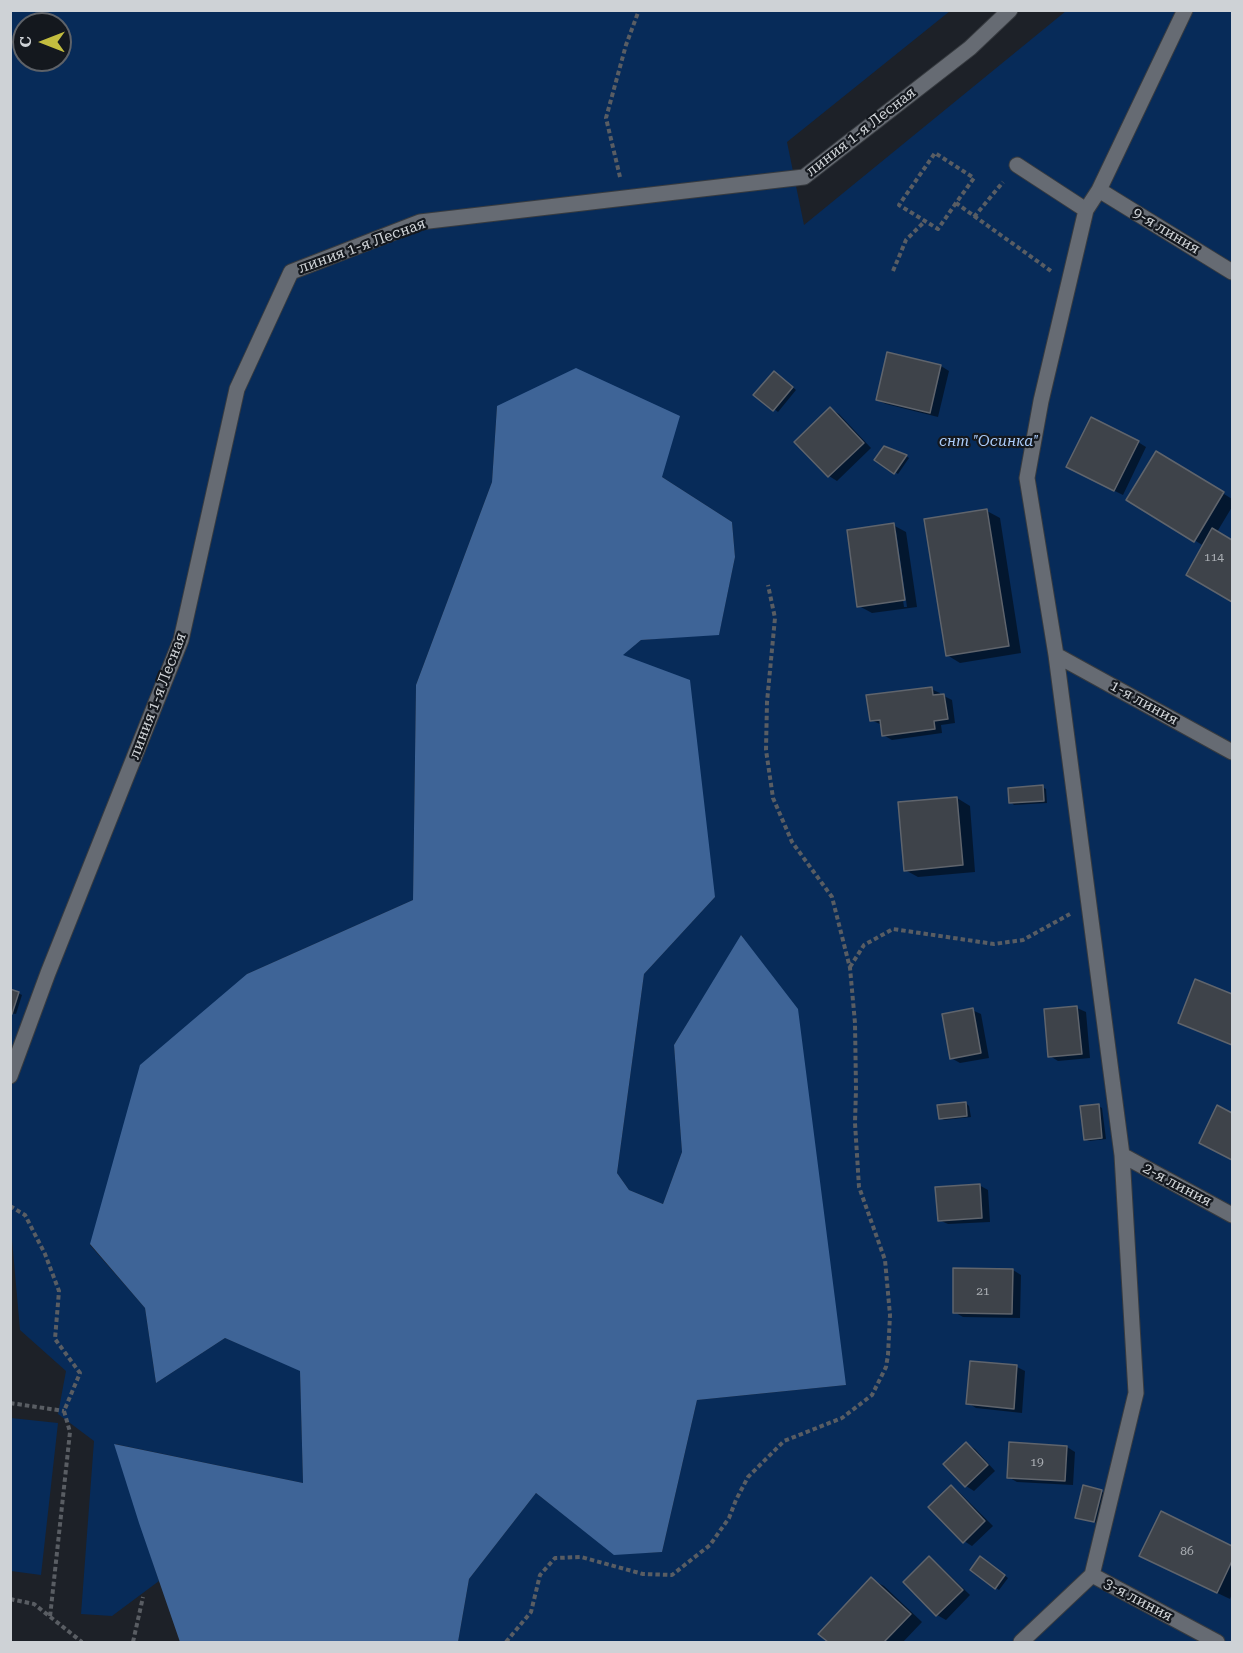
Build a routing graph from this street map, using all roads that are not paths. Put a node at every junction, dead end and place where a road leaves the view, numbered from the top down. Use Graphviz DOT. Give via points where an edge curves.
graph roads {
  1 [pos="1010,10"];
  2 [pos="1185,10"];
  3 [pos="1017,165"];
  4 [pos="1099,190"];
  5 [pos="1086,210"];
  6 [pos="1233,272"];
  7 [pos="1056,655"];
  8 [pos="1233,752"];
  9 [pos="10,1076"];
  10 [pos="1122,1155"];
  11 [pos="1233,1215"];
  12 [pos="1092,1575"];
  13 [pos="1021,1642"];
  14 [pos="1217,1642"];
  1 -- 9 [label="street, линия 1-я Лесная" via="970,48 804,177 420,222 291,272 237,389 181,640"];
  2 -- 4 [label="street"];
  3 -- 5 [label="street"];
  4 -- 5 [label="street"];
  4 -- 6 [label="street, 9-я линия"];
  5 -- 7 [label="street" via="1027,478"];
  7 -- 8 [label="street, 1-я линия"];
  7 -- 10 [label="street"];
  10 -- 11 [label="street, 2-я линия"];
  10 -- 12 [label="street" via="1136,1393"];
  12 -- 13 [label="street"];
  12 -- 14 [label="street, 3-я линия"];
}
